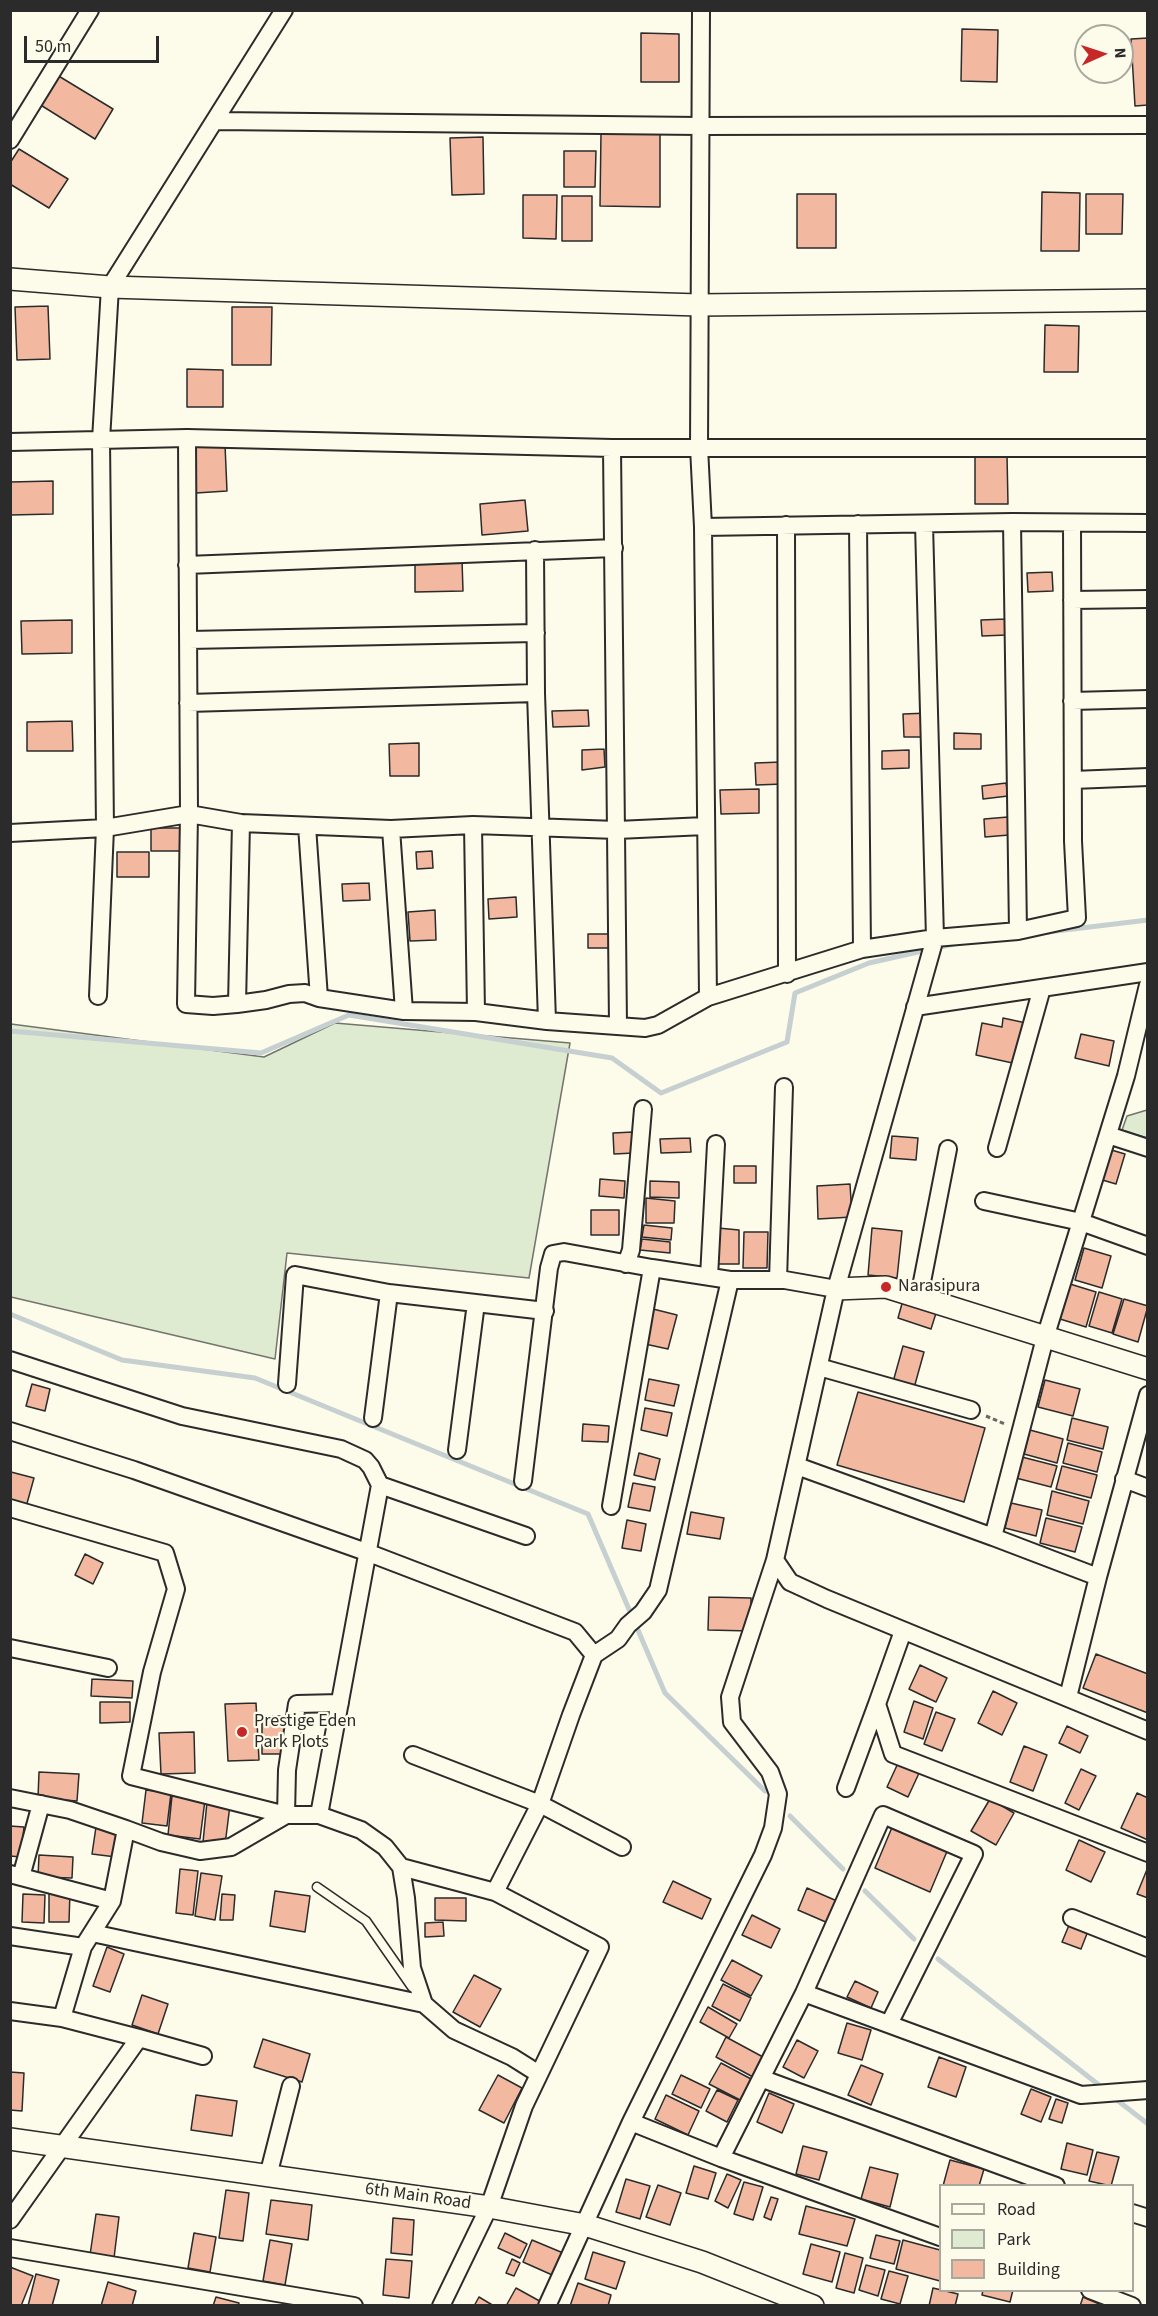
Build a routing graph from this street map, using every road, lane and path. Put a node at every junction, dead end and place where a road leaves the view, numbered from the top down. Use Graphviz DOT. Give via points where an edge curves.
graph roads {
  1 [pos="90,10"];
  2 [pos="284,10"];
  3 [pos="701,10"];
  4 [pos="216,121"];
  5 [pos="1148,125"];
  6 [pos="699,126"];
  7 [pos="10,140"];
  8 [pos="10,279"];
  9 [pos="110,287"];
  10 [pos="1148,300"];
  11 [pos="699,305"];
  12 [pos="187,438"];
  13 [pos="101,440"];
  14 [pos="10,442"];
  15 [pos="699,447"];
  16 [pos="612,448"];
  17 [pos="1148,448"];
  18 [pos="1012,522"];
  19 [pos="1072,523"];
  20 [pos="1148,523"];
  21 [pos="858,524"];
  22 [pos="924,524"];
  23 [pos="786,525"];
  24 [pos="703,527"];
  25 [pos="614,548"];
  26 [pos="535,550"];
  27 [pos="187,565"];
  28 [pos="1148,599"];
  29 [pos="1072,600"];
  30 [pos="536,633"];
  31 [pos="189,640"];
  32 [pos="536,693"];
  33 [pos="1148,699"];
  34 [pos="1072,701"];
  35 [pos="188,703"];
  36 [pos="1148,777"];
  37 [pos="1072,780"];
  38 [pos="189,814"];
  39 [pos="241,824"];
  40 [pos="473,825"];
  41 [pos="307,826"];
  42 [pos="705,826"];
  43 [pos="540,827"];
  44 [pos="105,828"];
  45 [pos="391,829"];
  46 [pos="617,830"];
  47 [pos="10,833"];
  48 [pos="1018,931"];
  49 [pos="934,939"];
  50 [pos="862,949"];
  51 [pos="1148,972"];
  52 [pos="788,974"];
  53 [pos="1148,985"];
  54 [pos="1042,988"];
  55 [pos="98,996"];
  56 [pos="708,997"];
  57 [pos="319,998"];
  58 [pos="916,1002"];
  59 [pos="237,1004"];
  60 [pos="404,1011"];
  61 [pos="476,1012"];
  62 [pos="547,1021"];
  63 [pos="618,1025"];
  64 [pos="784,1087"];
  65 [pos="643,1109"];
  66 [pos="1108,1135"];
  67 [pos="716,1144"];
  68 [pos="997,1148"];
  69 [pos="1148,1148"];
  70 [pos="948,1149"];
  71 [pos="984,1201"];
  72 [pos="1081,1222"];
  73 [pos="1148,1246"];
  74 [pos="626,1264"];
  75 [pos="652,1268"];
  76 [pos="709,1277"];
  77 [pos="730,1280"];
  78 [pos="778,1280"];
  79 [pos="836,1289"];
  80 [pos="389,1293"];
  81 [pos="919,1298"];
  82 [pos="476,1303"];
  83 [pos="545,1311"];
  84 [pos="1045,1338"];
  85 [pos="10,1360"];
  86 [pos="819,1367"];
  87 [pos="1148,1369"];
  88 [pos="287,1384"];
  89 [pos="1148,1395"];
  90 [pos="971,1410"];
  91 [pos="373,1418"];
  92 [pos="1021,1430"];
  93 [pos="10,1431"];
  94 [pos="457,1450"];
  95 [pos="797,1466"];
  96 [pos="1124,1479"];
  97 [pos="523,1481"];
  98 [pos="380,1485"];
  99 [pos="1148,1488"];
  100 [pos="611,1506"];
  101 [pos="10,1508"];
  102 [pos="526,1536"];
  103 [pos="993,1537"];
  104 [pos="369,1553"];
  105 [pos="775,1560"];
  106 [pos="1098,1577"];
  107 [pos="903,1631"];
  108 [pos="10,1648"];
  109 [pos="594,1655"];
  110 [pos="108,1668"];
  111 [pos="1068,1697"];
  112 [pos="340,1703"];
  113 [pos="877,1704"];
  114 [pos="1148,1731"];
  115 [pos="413,1755"];
  116 [pos="846,1788"];
  117 [pos="10,1798"];
  118 [pos="41,1804"];
  119 [pos="540,1804"];
  120 [pos="286,1815"];
  121 [pos="319,1815"];
  122 [pos="126,1828"];
  123 [pos="622,1847"];
  124 [pos="1148,1853"];
  125 [pos="401,1867"];
  126 [pos="16,1876"];
  127 [pos="317,1887"];
  128 [pos="495,1892"];
  129 [pos="112,1901"];
  130 [pos="1072,1918"];
  131 [pos="92,1933"];
  132 [pos="10,1936"];
  133 [pos="83,1947"];
  134 [pos="1148,1948"];
  135 [pos="804,1993"];
  136 [pos="424,2004"];
  137 [pos="10,2011"];
  138 [pos="62,2018"];
  139 [pos="889,2024"];
  140 [pos="139,2037"];
  141 [pos="203,2056"];
  142 [pos="538,2074"];
  143 [pos="763,2079"];
  144 [pos="291,2086"];
  145 [pos="1148,2090"];
  146 [pos="631,2122"];
  147 [pos="10,2139"];
  148 [pos="63,2148"];
  149 [pos="721,2158"];
  150 [pos="268,2176"];
  151 [pos="1051,2184"];
  152 [pos="489,2207"];
  153 [pos="10,2220"];
  154 [pos="585,2225"];
  155 [pos="939,2237"];
  156 [pos="10,2248"];
  157 [pos="1095,2292"];
  158 [pos="333,2304"];
  159 [pos="354,2306"];
  160 [pos="441,2306"];
  161 [pos="547,2306"];
  162 [pos="813,2306"];
  163 [pos="1132,2306"];
  1 -- 7 [label="street"];
  2 -- 4 [label="street"];
  3 -- 6 [label="street"];
  4 -- 6 [label="street"];
  4 -- 9 [label="street"];
  5 -- 6 [label="street"];
  6 -- 11 [label="street"];
  8 -- 9 [label="street"];
  9 -- 11 [label="street"];
  9 -- 13 [label="street"];
  10 -- 11 [label="street"];
  11 -- 15 [label="street"];
  12 -- 13 [label="street"];
  12 -- 16 [label="street"];
  12 -- 27 [label="street"];
  13 -- 14 [label="street"];
  13 -- 44 [label="street"];
  15 -- 16 [label="street"];
  15 -- 17 [label="street"];
  15 -- 24 [label="street"];
  16 -- 25 [label="street"];
  18 -- 19 [label="street"];
  18 -- 22 [label="street"];
  18 -- 48 [label="street"];
  19 -- 20 [label="street"];
  19 -- 29 [label="street"];
  21 -- 22 [label="street"];
  21 -- 23 [label="street"];
  21 -- 50 [label="street"];
  22 -- 49 [label="street"];
  23 -- 24 [label="street"];
  23 -- 52 [label="street"];
  24 -- 42 [label="street"];
  25 -- 26 [label="street"];
  25 -- 46 [label="street"];
  26 -- 27 [label="street"];
  26 -- 30 [label="street"];
  27 -- 31 [label="street"];
  28 -- 29 [label="street"];
  29 -- 34 [label="street"];
  30 -- 31 [label="street"];
  30 -- 32 [label="street"];
  31 -- 35 [label="street"];
  32 -- 35 [label="street"];
  32 -- 43 [label="street"];
  33 -- 34 [label="street"];
  34 -- 37 [label="street"];
  35 -- 38 [label="street"];
  36 -- 37 [label="street"];
  37 -- 48 [label="street" via="1077,918"];
  38 -- 39 [label="street"];
  38 -- 44 [label="street"];
  38 -- 59 [label="street" via="186,1004"];
  39 -- 41 [label="street"];
  39 -- 59 [label="street"];
  40 -- 43 [label="street"];
  40 -- 45 [label="street"];
  40 -- 61 [label="street"];
  41 -- 45 [label="street"];
  41 -- 57 [label="street"];
  42 -- 46 [label="street"];
  42 -- 56 [label="street"];
  43 -- 46 [label="street"];
  43 -- 62 [label="street"];
  44 -- 47 [label="street"];
  44 -- 55 [label="street"];
  45 -- 60 [label="street"];
  46 -- 63 [label="street"];
  48 -- 49 [label="street"];
  49 -- 50 [label="street"];
  49 -- 58 [label="street"];
  50 -- 52 [label="street"];
  51 -- 54 [label="street"];
  52 -- 56 [label="street"];
  53 -- 66 [label="street"];
  54 -- 58 [label="street"];
  54 -- 68 [label="street"];
  56 -- 63 [label="street" via="658,1024 638,1028"];
  57 -- 59 [label="street" via="305,993 289,994"];
  57 -- 60 [label="street"];
  58 -- 79 [label="street"];
  60 -- 61 [label="street"];
  61 -- 62 [label="street"];
  62 -- 63 [label="street"];
  64 -- 78 [label="street"];
  65 -- 74 [label="street"];
  66 -- 69 [label="street"];
  66 -- 72 [label="street"];
  67 -- 76 [label="street"];
  70 -- 81 [label="street"];
  71 -- 72 [label="street"];
  72 -- 73 [label="street"];
  72 -- 84 [label="street"];
  74 -- 75 [label="street"];
  74 -- 83 [label="street" via="564,1252 553,1254"];
  75 -- 76 [label="street"];
  75 -- 100 [label="street"];
  76 -- 77 [label="street"];
  77 -- 78 [label="street"];
  77 -- 109 [label="street" via="658,1590 618,1639"];
  78 -- 79 [label="street"];
  79 -- 81 [label="street" via="886,1287"];
  79 -- 86 [label="street"];
  80 -- 82 [label="street"];
  80 -- 88 [label="street" via="295,1275"];
  80 -- 91 [label="street"];
  81 -- 84 [label="street"];
  82 -- 83 [label="street"];
  82 -- 94 [label="street"];
  83 -- 97 [label="street"];
  84 -- 87 [label="street"];
  84 -- 92 [label="street"];
  85 -- 98 [label="street" via="182,1416 341,1449 365,1460"];
  86 -- 90 [label="street"];
  86 -- 95 [label="street"];
  89 -- 96 [label="street"];
  90 -- 92 [label="path"];
  92 -- 103 [label="street"];
  93 -- 104 [label="street"];
  95 -- 103 [label="street"];
  95 -- 105 [label="street"];
  96 -- 99 [label="street"];
  96 -- 106 [label="street"];
  98 -- 102 [label="street"];
  98 -- 104 [label="street"];
  101 -- 120 [label="street" via="165,1553 176,1589 152,1672 131,1776"];
  103 -- 106 [label="street"];
  104 -- 109 [label="street" via="574,1632"];
  104 -- 112 [label="street"];
  105 -- 107 [label="street" via="790,1582"];
  105 -- 146 [label="street" via="730,1697 732,1722 770,1772 778,1794 773,1828 758,1866"];
  106 -- 111 [label="street"];
  107 -- 111 [label="street"];
  107 -- 113 [label="street"];
  108 -- 110 [label="street"];
  109 -- 119 [label="street"];
  111 -- 114 [label="street"];
  112 -- 120 [label="street" via="297,1704 287,1770"];
  112 -- 121 [label="street"];
  113 -- 116 [label="street"];
  113 -- 124 [label="street" via="893,1754"];
  115 -- 119 [label="street"];
  117 -- 118 [label="street"];
  118 -- 122 [label="street"];
  118 -- 126 [label="street"];
  119 -- 123 [label="street"];
  119 -- 128 [label="street"];
  120 -- 121 [label="street"];
  120 -- 122 [label="street" via="231,1847 200,1851"];
  121 -- 125 [label="street" via="362,1830 386,1847"];
  122 -- 129 [label="street"];
  125 -- 128 [label="street"];
  125 -- 136 [label="street" via="412,1968"];
  126 -- 129 [label="street"];
  127 -- 136 [label="lane" via="366,1921"];
  128 -- 142 [label="street" via="600,1947"];
  129 -- 131 [label="street"];
  130 -- 134 [label="street"];
  131 -- 133 [label="street"];
  131 -- 136 [label="street"];
  132 -- 133 [label="street"];
  133 -- 138 [label="street"];
  135 -- 139 [label="street"];
  135 -- 139 [label="street" via="883,1815 974,1854"];
  135 -- 143 [label="street"];
  136 -- 142 [label="street" via="454,2030 512,2056"];
  137 -- 138 [label="street"];
  138 -- 140 [label="street"];
  139 -- 145 [label="street" via="1081,2095"];
  140 -- 141 [label="street"];
  140 -- 148 [label="street"];
  142 -- 152 [label="street"];
  143 -- 149 [label="street"];
  143 -- 151 [label="street"];
  144 -- 150 [label="street"];
  146 -- 149 [label="street"];
  146 -- 154 [label="street"];
  147 -- 148 [label="street, 6th Main Road"];
  148 -- 150 [label="street, 6th Main Road"];
  148 -- 153 [label="street"];
  149 -- 155 [label="street"];
  150 -- 152 [label="street, 6th Main Road"];
  152 -- 154 [label="street, 6th Main Road"];
  152 -- 160 [label="street"];
  154 -- 161 [label="street"];
  154 -- 162 [label="street, 6th Main Road" via="702,2262"];
  156 -- 158 [label="street"];
  157 -- 163 [label="street"];
  158 -- 159 [label="street"];
}
